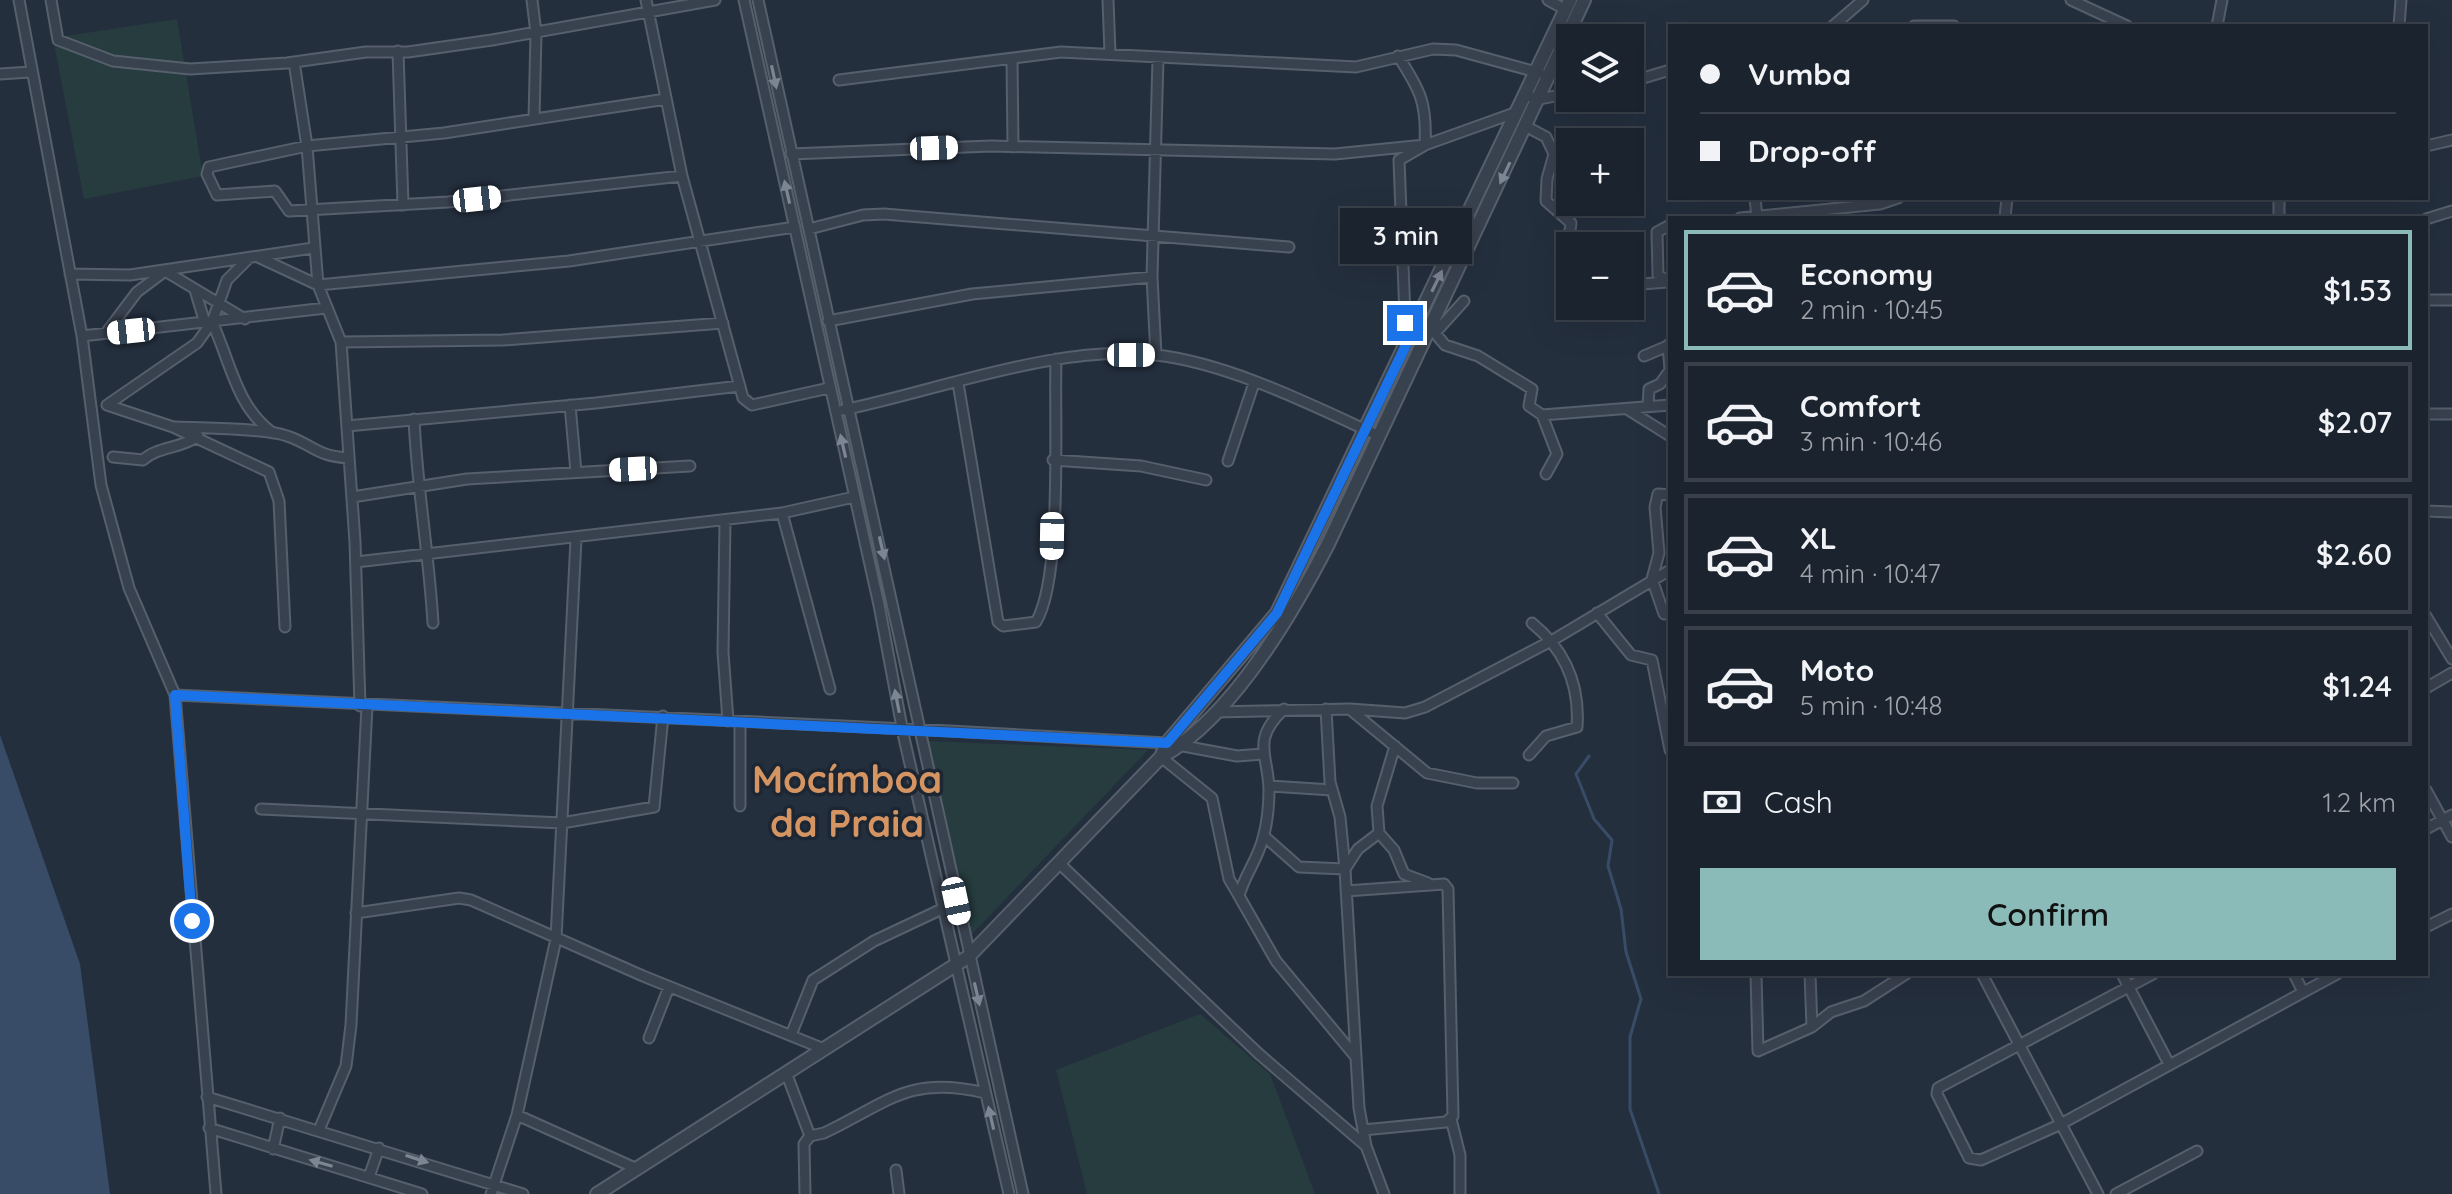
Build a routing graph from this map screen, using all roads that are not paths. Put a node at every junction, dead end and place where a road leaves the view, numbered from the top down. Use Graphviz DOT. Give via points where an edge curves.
graph roads {
  1 [pos="19,0"];
  2 [pos="51,0"];
  3 [pos="532,0"];
  4 [pos="646,0"];
  5 [pos="715,0"];
  6 [pos="744,0"];
  7 [pos="758,0"];
  8 [pos="1108,0"];
  9 [pos="1548,0"];
  10 [pos="1584,0"];
  11 [pos="1863,0"];
  12 [pos="2071,0"];
  13 [pos="2222,0"];
  14 [pos="2401,0"];
  15 [pos="1568,5"];
  16 [pos="649,11"];
  17 [pos="1835,24"];
  18 [pos="2123,24"];
  19 [pos="2217,24"];
  20 [pos="2399,24"];
  21 [pos="536,33"];
  22 [pos="398,51"];
  23 [pos="1110,53"];
  24 [pos="1398,56"];
  25 [pos="1158,58"];
  26 [pos="1012,59"];
  27 [pos="294,62"];
  28 [pos="1668,71"];
  29 [pos="30,72"];
  30 [pos="0,74"];
  31 [pos="1543,74"];
  32 [pos="1644,78"];
  33 [pos="839,80"];
  34 [pos="1556,95"];
  35 [pos="1533,97"];
  36 [pos="666,99"];
  37 [pos="1519,111"];
  38 [pos="534,119"];
  39 [pos="1527,127"];
  40 [pos="402,138"];
  41 [pos="2452,140"];
  42 [pos="1425,145"];
  43 [pos="307,146"];
  44 [pos="2428,146"];
  45 [pos="1013,147"];
  46 [pos="1157,151"];
  47 [pos="791,154"];
  48 [pos="682,176"];
  49 [pos="1889,200"];
  50 [pos="403,205"];
  51 [pos="1858,207"];
  52 [pos="310,210"];
  53 [pos="2452,211"];
  54 [pos="1767,216"];
  55 [pos="1856,216"];
  56 [pos="2428,218"];
  57 [pos="1668,226"];
  58 [pos="795,227"];
  59 [pos="809,229"];
  60 [pos="1570,232"];
  61 [pos="1154,233"];
  62 [pos="699,241"];
  63 [pos="1289,247"];
  64 [pos="313,248"];
  65 [pos="253,258"];
  66 [pos="165,271"];
  67 [pos="70,274"];
  68 [pos="1152,277"];
  69 [pos="1668,280"];
  70 [pos="1668,281"];
  71 [pos="1644,284"];
  72 [pos="318,285"];
  73 [pos="195,290"];
  74 [pos="2428,300"];
  75 [pos="2452,300"];
  76 [pos="1464,301"];
  77 [pos="216,304"];
  78 [pos="326,308"];
  79 [pos="245,319"];
  80 [pos="828,321"];
  81 [pos="209,323"];
  82 [pos="723,323"];
  83 [pos="106,333"];
  84 [pos="82,336"];
  85 [pos="341,342"];
  86 [pos="1406,345"];
  87 [pos="1668,345"];
  88 [pos="1156,355"];
  89 [pos="1644,356"];
  90 [pos="1056,359"];
  91 [pos="1668,373"];
  92 [pos="958,383"];
  93 [pos="1254,383"];
  94 [pos="740,386"];
  95 [pos="829,388"];
  96 [pos="570,405"];
  97 [pos="1668,405"];
  98 [pos="1648,406"];
  99 [pos="849,409"];
  100 [pos="1627,409"];
  101 [pos="835,412"];
  102 [pos="2428,414"];
  103 [pos="2452,414"];
  104 [pos="1542,415"];
  105 [pos="414,419"];
  106 [pos="347,426"];
  107 [pos="173,427"];
  108 [pos="207,428"];
  109 [pos="1365,430"];
  110 [pos="273,433"];
  111 [pos="1668,435"];
  112 [pos="1379,436"];
  113 [pos="196,438"];
  114 [pos="113,457"];
  115 [pos="349,458"];
  116 [pos="1053,460"];
  117 [pos="1228,461"];
  118 [pos="690,466"];
  119 [pos="576,472"];
  120 [pos="1546,474"];
  121 [pos="1206,480"];
  122 [pos="417,488"];
  123 [pos="1668,495"];
  124 [pos="352,497"];
  125 [pos="854,497"];
  126 [pos="2428,511"];
  127 [pos="2452,512"];
  128 [pos="782,513"];
  129 [pos="725,521"];
  130 [pos="576,539"];
  131 [pos="429,555"];
  132 [pos="356,562"];
  133 [pos="1668,571"];
  134 [pos="889,579"];
  135 [pos="1652,579"];
  136 [pos="874,583"];
  137 [pos="1597,613"];
  138 [pos="1664,614"];
  139 [pos="2428,619"];
  140 [pos="433,623"];
  141 [pos="1532,623"];
  142 [pos="285,627"];
  143 [pos="1553,640"];
  144 [pos="2452,659"];
  145 [pos="2452,673"];
  146 [pos="2428,687"];
  147 [pos="830,689"];
  148 [pos="175,695"];
  149 [pos="364,706"];
  150 [pos="1284,709"];
  151 [pos="1326,709"];
  152 [pos="1350,709"];
  153 [pos="569,712"];
  154 [pos="1214,712"];
  155 [pos="663,716"];
  156 [pos="728,721"];
  157 [pos="740,722"];
  158 [pos="903,730"];
  159 [pos="920,730"];
  160 [pos="1668,740"];
  161 [pos="1167,743"];
  162 [pos="1182,746"];
  163 [pos="1395,746"];
  164 [pos="1263,754"];
  165 [pos="1529,755"];
  166 [pos="1161,757"];
  167 [pos="1513,783"];
  168 [pos="1269,786"];
  169 [pos="1332,790"];
  170 [pos="2428,792"];
  171 [pos="740,806"];
  172 [pos="261,809"];
  173 [pos="360,815"];
  174 [pos="2448,817"];
  175 [pos="562,823"];
  176 [pos="2428,828"];
  177 [pos="1379,833"];
  178 [pos="1264,836"];
  179 [pos="2452,837"];
  180 [pos="1060,864"];
  181 [pos="1345,869"];
  182 [pos="1444,884"];
  183 [pos="1346,891"];
  184 [pos="1239,896"];
  185 [pos="944,908"];
  186 [pos="356,913"];
  187 [pos="2452,914"];
  188 [pos="2428,926"];
  189 [pos="556,939"];
  190 [pos="968,957"];
  191 [pos="956,965"];
  192 [pos="1756,976"];
  193 [pos="1810,976"];
  194 [pos="1903,976"];
  195 [pos="1983,976"];
  196 [pos="2123,976"];
  197 [pos="2149,976"];
  198 [pos="2295,976"];
  199 [pos="2333,976"];
  200 [pos="2129,986"];
  201 [pos="669,987"];
  202 [pos="2303,992"];
  203 [pos="1812,1027"];
  204 [pos="791,1035"];
  205 [pos="649,1038"];
  206 [pos="2020,1046"];
  207 [pos="824,1049"];
  208 [pos="1355,1056"];
  209 [pos="2169,1064"];
  210 [pos="787,1075"];
  211 [pos="996,1077"];
  212 [pos="982,1080"];
  213 [pos="985,1093"];
  214 [pos="207,1097"];
  215 [pos="517,1115"];
  216 [pos="280,1118"];
  217 [pos="1451,1119"];
  218 [pos="2059,1125"];
  219 [pos="209,1128"];
  220 [pos="319,1130"];
  221 [pos="1363,1130"];
  222 [pos="810,1136"];
  223 [pos="1366,1146"];
  224 [pos="379,1148"];
  225 [pos="273,1149"];
  226 [pos="2197,1151"];
  227 [pos="635,1168"];
  228 [pos="896,1170"];
  229 [pos="369,1177"];
  230 [pos="493,1189"];
  231 [pos="216,1194"];
  232 [pos="422,1194"];
  233 [pos="523,1194"];
  234 [pos="597,1194"];
  235 [pos="805,1194"];
  236 [pos="899,1194"];
  237 [pos="1009,1194"];
  238 [pos="1023,1194"];
  239 [pos="1384,1194"];
  240 [pos="1460,1194"];
  241 [pos="2098,1194"];
  242 [pos="2116,1194"];
  1 -- 29 [label="street"];
  2 -- 27 [label="street" via="58,40 113,61 190,69"];
  3 -- 21 [label="street"];
  4 -- 16 [label="street"];
  5 -- 16 [label="street"];
  58 -- 6 [label="street, one-way"];
  7 -- 47 [label="street, one-way"];
  8 -- 23 [label="street"];
  9 -- 15 [label="street"];
  10 -- 31 [label="street"];
  11 -- 17 [label="street"];
  12 -- 18 [label="street"];
  13 -- 19 [label="street"];
  14 -- 20 [label="street"];
  15 -- 31 [label="street"];
  16 -- 21 [label="street"];
  16 -- 36 [label="street"];
  21 -- 22 [label="street"];
  21 -- 38 [label="street"];
  22 -- 27 [label="street"];
  22 -- 40 [label="street"];
  23 -- 25 [label="street"];
  23 -- 26 [label="street"];
  24 -- 25 [label="street" via="1356,67"];
  24 -- 31 [label="street" via="1456,50"];
  24 -- 42 [label="street" via="1420,90"];
  25 -- 46 [label="street"];
  26 -- 33 [label="street"];
  26 -- 45 [label="street"];
  27 -- 43 [label="street"];
  28 -- 32 [label="street"];
  29 -- 30 [label="street"];
  29 -- 67 [label="street"];
  31 -- 35 [label="street"];
  34 -- 35 [label="street"];
  35 -- 37 [label="street"];
  35 -- 39 [label="street"];
  36 -- 38 [label="street"];
  36 -- 48 [label="street"];
  37 -- 42 [label="street"];
  86 -- 37 [label="street, one-way"];
  38 -- 40 [label="street"];
  39 -- 60 [label="street" via="1546,137 1554,154 1546,201 1571,223"];
  39 -- 112 [label="street, one-way"];
  40 -- 43 [label="street"];
  40 -- 50 [label="street"];
  41 -- 44 [label="street"];
  42 -- 46 [label="street" via="1335,154"];
  42 -- 86 [label="street" via="1399,160"];
  43 -- 52 [label="street"];
  43 -- 52 [label="street" via="209,167 207,174 220,197 275,191 286,210"];
  45 -- 46 [label="street"];
  45 -- 47 [label="street"];
  46 -- 61 [label="street"];
  47 -- 59 [label="street"];
  48 -- 50 [label="street"];
  48 -- 62 [label="street"];
  49 -- 51 [label="street"];
  50 -- 52 [label="street"];
  51 -- 54 [label="street"];
  51 -- 55 [label="street"];
  52 -- 64 [label="street"];
  53 -- 56 [label="street"];
  57 -- 69 [label="street" via="1657,232 1658,275"];
  58 -- 62 [label="street"];
  58 -- 95 [label="street"];
  59 -- 61 [label="street" via="884,214"];
  59 -- 80 [label="street"];
  61 -- 63 [label="street"];
  61 -- 68 [label="street"];
  62 -- 72 [label="street" via="569,261"];
  62 -- 82 [label="street"];
  64 -- 65 [label="street"];
  64 -- 72 [label="street"];
  65 -- 66 [label="street"];
  65 -- 72 [label="street"];
  65 -- 77 [label="street" via="227,280"];
  66 -- 67 [label="street"];
  66 -- 73 [label="street"];
  66 -- 83 [label="street" via="137,292"];
  67 -- 84 [label="street"];
  68 -- 80 [label="street" via="972,294"];
  68 -- 88 [label="street"];
  70 -- 71 [label="street"];
  72 -- 78 [label="street"];
  73 -- 77 [label="street"];
  73 -- 81 [label="street"];
  74 -- 75 [label="street"];
  76 -- 104 [label="street" via="1435,333 1445,345 1513,374 1532,389 1529,406"];
  77 -- 79 [label="street"];
  77 -- 81 [label="street"];
  78 -- 79 [label="street"];
  78 -- 85 [label="street"];
  79 -- 81 [label="street"];
  80 -- 99 [label="street"];
  81 -- 83 [label="street"];
  81 -- 107 [label="street" via="197,343 107,405"];
  81 -- 110 [label="street" via="234,383 260,423"];
  82 -- 85 [label="street" via="503,340"];
  82 -- 94 [label="street"];
  83 -- 84 [label="street"];
  84 -- 148 [label="street" via="101,485 129,588"];
  85 -- 106 [label="street"];
  86 -- 109 [label="street"];
  87 -- 89 [label="street"];
  88 -- 90 [label="street"];
  88 -- 93 [label="street"];
  90 -- 92 [label="street"];
  90 -- 116 [label="street"];
  91 -- 98 [label="street" via="1649,389"];
  92 -- 99 [label="street"];
  92 -- 116 [label="street" via="997,617 1003,626 1036,622 1046,603"];
  93 -- 109 [label="street"];
  93 -- 117 [label="street"];
  94 -- 95 [label="street" via="752,405"];
  94 -- 96 [label="street"];
  95 -- 101 [label="street"];
  96 -- 105 [label="street"];
  96 -- 119 [label="street"];
  97 -- 98 [label="street"];
  98 -- 100 [label="street"];
  99 -- 101 [label="street"];
  99 -- 134 [label="street, one-way"];
  100 -- 104 [label="street"];
  100 -- 111 [label="street"];
  125 -- 101 [label="street, one-way"];
  102 -- 103 [label="street"];
  104 -- 120 [label="street" via="1557,454"];
  105 -- 106 [label="street"];
  105 -- 122 [label="street"];
  106 -- 115 [label="street"];
  107 -- 108 [label="street"];
  107 -- 113 [label="street"];
  108 -- 110 [label="street"];
  108 -- 113 [label="street"];
  109 -- 112 [label="street"];
  109 -- 161 [label="street" via="1277,613"];
  110 -- 115 [label="street" via="319,454"];
  112 -- 154 [label="street" via="1291,617"];
  113 -- 114 [label="street" via="143,460"];
  113 -- 142 [label="street" via="269,472 275,483"];
  115 -- 124 [label="street"];
  116 -- 121 [label="street" via="1141,466"];
  118 -- 119 [label="street"];
  119 -- 122 [label="street"];
  122 -- 124 [label="street"];
  122 -- 131 [label="street"];
  123 -- 135 [label="street" via="1658,494 1655,507 1659,553"];
  124 -- 132 [label="street"];
  125 -- 128 [label="street"];
  125 -- 136 [label="street"];
  126 -- 127 [label="street"];
  128 -- 129 [label="street"];
  128 -- 147 [label="street"];
  129 -- 130 [label="street"];
  129 -- 156 [label="street"];
  130 -- 131 [label="street"];
  130 -- 153 [label="street"];
  131 -- 132 [label="street"];
  131 -- 140 [label="street"];
  132 -- 149 [label="street"];
  133 -- 135 [label="street"];
  134 -- 136 [label="street"];
  134 -- 159 [label="street"];
  135 -- 137 [label="street"];
  135 -- 138 [label="street"];
  158 -- 136 [label="street, one-way"];
  137 -- 143 [label="street"];
  137 -- 160 [label="street" via="1631,655 1652,660"];
  139 -- 144 [label="street"];
  141 -- 143 [label="street"];
  143 -- 152 [label="street" via="1425,707 1393,714"];
  143 -- 165 [label="street" via="1579,698 1577,727 1546,736"];
  145 -- 146 [label="street"];
  148 -- 149 [label="street"];
  148 -- 214 [label="street"];
  149 -- 153 [label="street"];
  149 -- 173 [label="street"];
  150 -- 151 [label="street"];
  150 -- 154 [label="street"];
  150 -- 164 [label="street" via="1272,720"];
  151 -- 152 [label="street"];
  151 -- 169 [label="street"];
  152 -- 163 [label="street"];
  153 -- 155 [label="street"];
  153 -- 175 [label="street"];
  154 -- 162 [label="street"];
  155 -- 156 [label="street"];
  155 -- 175 [label="street" via="654,807"];
  156 -- 157 [label="street"];
  157 -- 158 [label="street"];
  157 -- 171 [label="street"];
  158 -- 159 [label="street"];
  158 -- 185 [label="street"];
  159 -- 161 [label="street"];
  159 -- 190 [label="street"];
  161 -- 162 [label="street"];
  161 -- 166 [label="street"];
  162 -- 164 [label="street" via="1237,756"];
  162 -- 166 [label="street"];
  163 -- 167 [label="street" via="1436,777"];
  163 -- 177 [label="street" via="1377,806"];
  164 -- 168 [label="street"];
  166 -- 180 [label="street"];
  166 -- 184 [label="street" via="1212,798 1229,879"];
  168 -- 169 [label="street"];
  168 -- 178 [label="street"];
  169 -- 181 [label="street"];
  170 -- 174 [label="street"];
  172 -- 173 [label="street"];
  173 -- 175 [label="street"];
  173 -- 186 [label="street"];
  174 -- 176 [label="street"];
  174 -- 179 [label="street"];
  175 -- 189 [label="street"];
  177 -- 181 [label="street" via="1358,849"];
  177 -- 182 [label="street" via="1404,874"];
  178 -- 181 [label="street" via="1299,867"];
  178 -- 184 [label="street"];
  180 -- 190 [label="street"];
  180 -- 223 [label="street" via="1259,1054"];
  181 -- 183 [label="street"];
  182 -- 183 [label="street"];
  182 -- 217 [label="street" via="1452,986"];
  183 -- 208 [label="street"];
  184 -- 208 [label="street" via="1276,961"];
  185 -- 191 [label="street"];
  185 -- 204 [label="street" via="874,941 813,980"];
  186 -- 189 [label="street" via="459,898 501,911"];
  186 -- 220 [label="street" via="346,1066"];
  187 -- 188 [label="street"];
  189 -- 201 [label="street"];
  189 -- 215 [label="street"];
  190 -- 191 [label="street"];
  190 -- 211 [label="street, one-way"];
  191 -- 207 [label="street"];
  191 -- 212 [label="street"];
  192 -- 203 [label="street" via="1758,1051"];
  193 -- 203 [label="street"];
  194 -- 203 [label="street"];
  195 -- 206 [label="street"];
  196 -- 200 [label="street"];
  197 -- 200 [label="street"];
  198 -- 202 [label="street"];
  199 -- 202 [label="street"];
  200 -- 206 [label="street"];
  200 -- 209 [label="street"];
  201 -- 204 [label="street"];
  201 -- 205 [label="street"];
  202 -- 209 [label="street"];
  204 -- 207 [label="street"];
  206 -- 218 [label="street"];
  206 -- 218 [label="street" via="1942,1085 1937,1094 1974,1161"];
  207 -- 210 [label="street"];
  208 -- 221 [label="street"];
  209 -- 218 [label="street"];
  210 -- 222 [label="street"];
  210 -- 227 [label="street"];
  211 -- 212 [label="street"];
  211 -- 238 [label="street"];
  212 -- 213 [label="street"];
  213 -- 222 [label="street" via="957,1086 912,1088"];
  237 -- 213 [label="street, one-way"];
  214 -- 216 [label="street"];
  214 -- 219 [label="street"];
  215 -- 227 [label="street"];
  215 -- 230 [label="street"];
  216 -- 220 [label="street"];
  216 -- 225 [label="street"];
  217 -- 221 [label="street"];
  217 -- 240 [label="street" via="1460,1155"];
  218 -- 241 [label="street"];
  219 -- 225 [label="street"];
  219 -- 231 [label="street"];
  220 -- 224 [label="street"];
  221 -- 223 [label="street"];
  222 -- 235 [label="street" via="804,1144"];
  223 -- 239 [label="street"];
  224 -- 229 [label="street"];
  224 -- 230 [label="street, one-way"];
  229 -- 225 [label="street, one-way"];
  226 -- 242 [label="street"];
  227 -- 234 [label="street"];
  228 -- 236 [label="street"];
  229 -- 232 [label="street"];
  230 -- 233 [label="street"];
}
